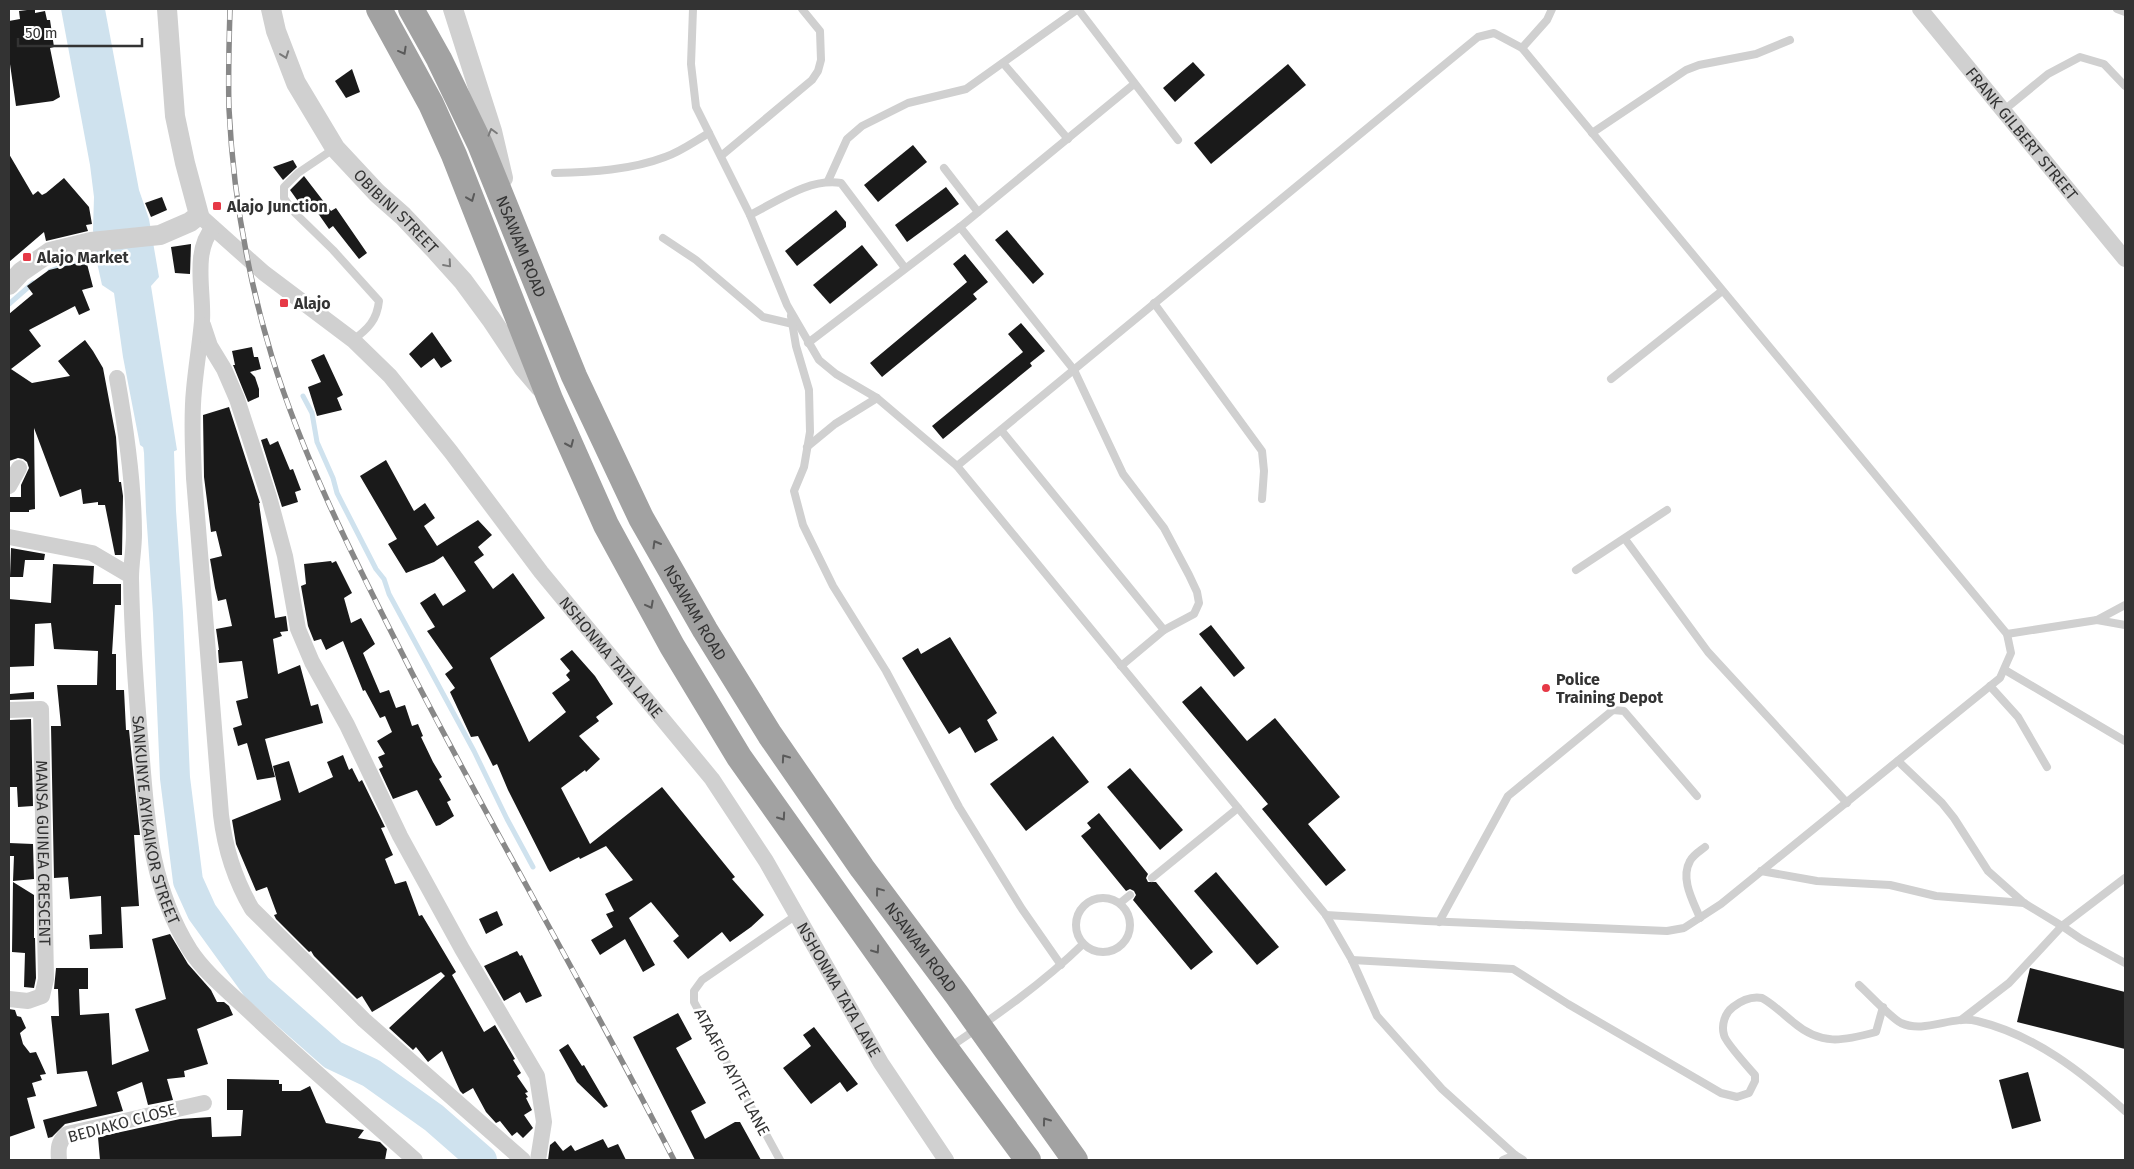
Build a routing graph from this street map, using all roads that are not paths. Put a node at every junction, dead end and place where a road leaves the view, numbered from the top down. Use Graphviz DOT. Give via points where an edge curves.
graph roads {
  1 [pos="167,9"];
  2 [pos="271,9"];
  3 [pos="379,9"];
  4 [pos="411,9"];
  5 [pos="452,9"];
  6 [pos="693,9"];
  7 [pos="802,9"];
  8 [pos="1078,9"];
  9 [pos="1552,9"];
  10 [pos="1920,9"];
  11 [pos="2117,9"];
  12 [pos="2125,12"];
  13 [pos="1790,40"];
  14 [pos="1522,48"];
  15 [pos="1003,63"];
  16 [pos="1134,84"];
  17 [pos="2125,86"];
  18 [pos="2004,111"];
  19 [pos="709,133"];
  20 [pos="1592,134"];
  21 [pos="1068,138"];
  22 [pos="1178,140"];
  23 [pos="335,148"];
  24 [pos="721,156"];
  25 [pos="944,168"];
  26 [pos="556,173"];
  27 [pos="828,181"];
  28 [pos="978,212"];
  29 [pos="750,215"];
  30 [pos="206,222"];
  31 [pos="960,227"];
  32 [pos="516,230"];
  33 [pos="663,238"];
  34 [pos="2125,259"];
  35 [pos="905,268"];
  36 [pos="9,286"];
  37 [pos="1722,291"];
  38 [pos="1154,303"];
  39 [pos="788,305"];
  40 [pos="202,320"];
  41 [pos="792,324"];
  42 [pos="353,340"];
  43 [pos="808,344"];
  44 [pos="1074,370"];
  45 [pos="117,378"];
  46 [pos="1611,380"];
  47 [pos="877,398"];
  48 [pos="550,399"];
  49 [pos="1001,430"];
  50 [pos="807,447"];
  51 [pos="957,466"];
  52 [pos="20,468"];
  53 [pos="9,486"];
  54 [pos="1262,499"];
  55 [pos="1666,510"];
  56 [pos="9,536"];
  57 [pos="1625,539"];
  58 [pos="1576,570"];
  59 [pos="131,576"];
  60 [pos="2125,605"];
  61 [pos="2096,620"];
  62 [pos="2125,625"];
  63 [pos="1164,630"];
  64 [pos="2007,634"];
  65 [pos="1121,666"];
  66 [pos="2005,670"];
  67 [pos="1990,686"];
  68 [pos="9,710"];
  69 [pos="2125,741"];
  70 [pos="1898,761"];
  71 [pos="2047,767"];
  72 [pos="1697,796"];
  73 [pos="1847,803"];
  74 [pos="1238,808"];
  75 [pos="1705,847"];
  76 [pos="1761,871"];
  77 [pos="1152,878"];
  78 [pos="2125,878"];
  79 [pos="1130,895"];
  80 [pos="1120,903"];
  81 [pos="2024,903"];
  82 [pos="798,914"];
  83 [pos="1326,915"];
  84 [pos="1700,918"];
  85 [pos="1439,922"];
  86 [pos="2062,926"];
  87 [pos="1083,944"];
  88 [pos="1352,960"];
  89 [pos="2125,963"];
  90 [pos="1062,965"];
  91 [pos="1859,985"];
  92 [pos="9,999"];
  93 [pos="1883,1007"];
  94 [pos="1961,1020"];
  95 [pos="980,1027"];
  96 [pos="946,1049"];
  97 [pos="204,1103"];
  98 [pos="2125,1111"];
  99 [pos="1515,1155"];
  100 [pos="59,1160"];
  101 [pos="415,1160"];
  102 [pos="523,1160"];
  103 [pos="538,1160"];
  104 [pos="780,1160"];
  105 [pos="946,1160"];
  106 [pos="1028,1160"];
  107 [pos="1075,1160"];
  108 [pos="1503,1160"];
  109 [pos="1523,1160"];
  1 -- 30 [label="street" via="174,116"];
  2 -- 23 [label="street, OBIBINI STREET, one-way" via="296,83"];
  3 -- 48 [label="highway, NSAWAM ROAD, one-way" via="431,104 454,155"];
  4 -- 32 [label="highway, NSAWAM ROAD" via="480,144"];
  32 -- 5 [label="street, one-way" via="492,131"];
  6 -- 19 [label="lane" via="691,64 696,107"];
  7 -- 24 [label="lane" via="820,30 818,71 812,80"];
  8 -- 15 [label="lane"];
  8 -- 16 [label="lane"];
  9 -- 14 [label="lane" via="1547,20"];
  10 -- 18 [label="street, FRANK GILBERT STREET"];
  11 -- 12 [label="lane"];
  13 -- 20 [label="lane" via="1756,54 1686,70"];
  14 -- 20 [label="lane"];
  14 -- 38 [label="lane" via="1494,33 1478,37"];
  15 -- 21 [label="lane"];
  15 -- 27 [label="lane" via="966,89 908,103 862,126 847,139"];
  16 -- 21 [label="lane"];
  16 -- 22 [label="lane"];
  17 -- 18 [label="lane" via="2104,64 2080,57 2048,74"];
  18 -- 34 [label="street, FRANK GILBERT STREET"];
  19 -- 24 [label="lane"];
  19 -- 26 [label="lane" via="667,157 634,166"];
  20 -- 37 [label="lane"];
  21 -- 28 [label="lane"];
  23 -- 42 [label="lane" via="298,172 284,186 284,198 379,301 378,313 369,329"];
  23 -- 48 [label="street, OBIBINI STREET, one-way" via="463,281 523,367"];
  24 -- 29 [label="lane"];
  25 -- 28 [label="lane"];
  27 -- 29 [label="lane" via="815,183"];
  27 -- 35 [label="lane" via="841,182"];
  28 -- 31 [label="lane"];
  29 -- 39 [label="lane"];
  30 -- 36 [label="street" via="190,222 160,235 91,242 50,252 21,272"];
  30 -- 40 [label="street" via="208,234 202,250"];
  30 -- 42 [label="street, NSHONMA TATA LANE" via="270,278"];
  31 -- 35 [label="lane"];
  31 -- 44 [label="lane"];
  95 -- 32 [label="highway, NSAWAM ROAD, one-way" via="862,868 770,736 705,630 641,518 578,385"];
  33 -- 41 [label="lane" via="696,260 764,316"];
  35 -- 43 [label="lane"];
  37 -- 46 [label="lane"];
  37 -- 64 [label="lane"];
  38 -- 44 [label="lane"];
  38 -- 54 [label="lane" via="1262,451"];
  39 -- 41 [label="lane"];
  39 -- 43 [label="lane"];
  40 -- 102 [label="street" via="192,428 194,478 221,815 233,868 252,909 364,1020"];
  40 -- 103 [label="street" via="210,346 237,399 269,497 298,630 312,662 347,725 400,836 537,1076 544,1122"];
  41 -- 50 [label="lane" via="809,390"];
  42 -- 82 [label="street, NSHONMA TATA LANE" via="390,376 541,572 712,779"];
  43 -- 47 [label="lane" via="830,370"];
  44 -- 49 [label="lane"];
  44 -- 63 [label="lane" via="1123,474 1164,528 1197,592 1199,603 1194,614"];
  45 -- 59 [label="street, SANKUNYE AYIKAIKOR STREET" via="130,476 134,533"];
  47 -- 50 [label="lane" via="835,424"];
  47 -- 51 [label="lane"];
  48 -- 96 [label="highway, NSAWAM ROAD, one-way" via="606,525 687,672 739,757"];
  49 -- 51 [label="lane"];
  49 -- 63 [label="lane"];
  50 -- 90 [label="lane" via="804,467 794,491 803,525 833,586 886,671 959,807 1022,909"];
  51 -- 65 [label="lane"];
  52 -- 53 [label="street"];
  55 -- 57 [label="lane"];
  56 -- 59 [label="street" via="92,553"];
  57 -- 58 [label="lane"];
  57 -- 73 [label="lane" via="1708,652"];
  59 -- 101 [label="street, SANKUNYE AYIKAIKOR STREET" via="135,678 150,843 171,914 191,951 209,972"];
  60 -- 61 [label="lane"];
  61 -- 62 [label="lane"];
  61 -- 64 [label="lane"];
  63 -- 65 [label="lane"];
  64 -- 66 [label="lane" via="2011,653"];
  65 -- 74 [label="lane"];
  66 -- 67 [label="lane"];
  66 -- 69 [label="lane"];
  67 -- 70 [label="lane"];
  67 -- 71 [label="lane" via="2018,717"];
  68 -- 92 [label="street, MANSA GUINEA CRESCENT" via="41,709 46,979 42,996 28,1001"];
  70 -- 73 [label="lane"];
  70 -- 81 [label="lane" via="1942,803 1988,871"];
  72 -- 85 [label="lane" via="1624,711 1613,710 1508,796"];
  73 -- 76 [label="lane"];
  74 -- 77 [label="lane"];
  74 -- 83 [label="lane"];
  75 -- 84 [label="lane" via="1690,860 1686,873 1688,888"];
  76 -- 81 [label="lane" via="1817,881 1890,884 1936,896"];
  76 -- 84 [label="lane"];
  78 -- 86 [label="lane"];
  79 -- 80 [label="lane"];
  80 -- 87 [label="lane" via="1098,897 1086,902 1078,911 1075,922 1076,934"];
  80 -- 87 [label="lane" via="1129,915 1130,930 1124,943 1111,951 1096,952"];
  81 -- 86 [label="lane"];
  82 -- 104 [label="lane, ATAAFIO AYITE LANE" via="702,980 694,991 694,1002"];
  82 -- 105 [label="street, NSHONMA TATA LANE" via="881,1063"];
  83 -- 85 [label="lane"];
  83 -- 88 [label="lane"];
  84 -- 85 [label="lane" via="1684,928 1667,931"];
  86 -- 89 [label="lane"];
  86 -- 94 [label="lane" via="2009,983"];
  87 -- 90 [label="lane"];
  88 -- 93 [label="lane" via="1513,968 1667,1063 1721,1093 1737,1097 1749,1093 1755,1081 1755,1075 1724,1036 1724,1020 1740,1001 1762,998 1802,1030 1825,1040 1850,1039 1876,1032"];
  88 -- 99 [label="lane" via="1377,1016 1442,1089"];
  90 -- 95 [label="lane"];
  91 -- 93 [label="lane"];
  93 -- 94 [label="lane" via="1900,1023 1915,1026"];
  94 -- 98 [label="lane" via="1976,1021 2034,1042 2087,1077"];
  95 -- 96 [label="lane"];
  107 -- 95 [label="highway, NSAWAM ROAD, one-way"];
  96 -- 106 [label="highway, NSAWAM ROAD"];
  97 -- 100 [label="street, BEDIAKO CLOSE" via="67,1134 58,1148"];
  99 -- 108 [label="lane"];
  99 -- 109 [label="lane"];
}
